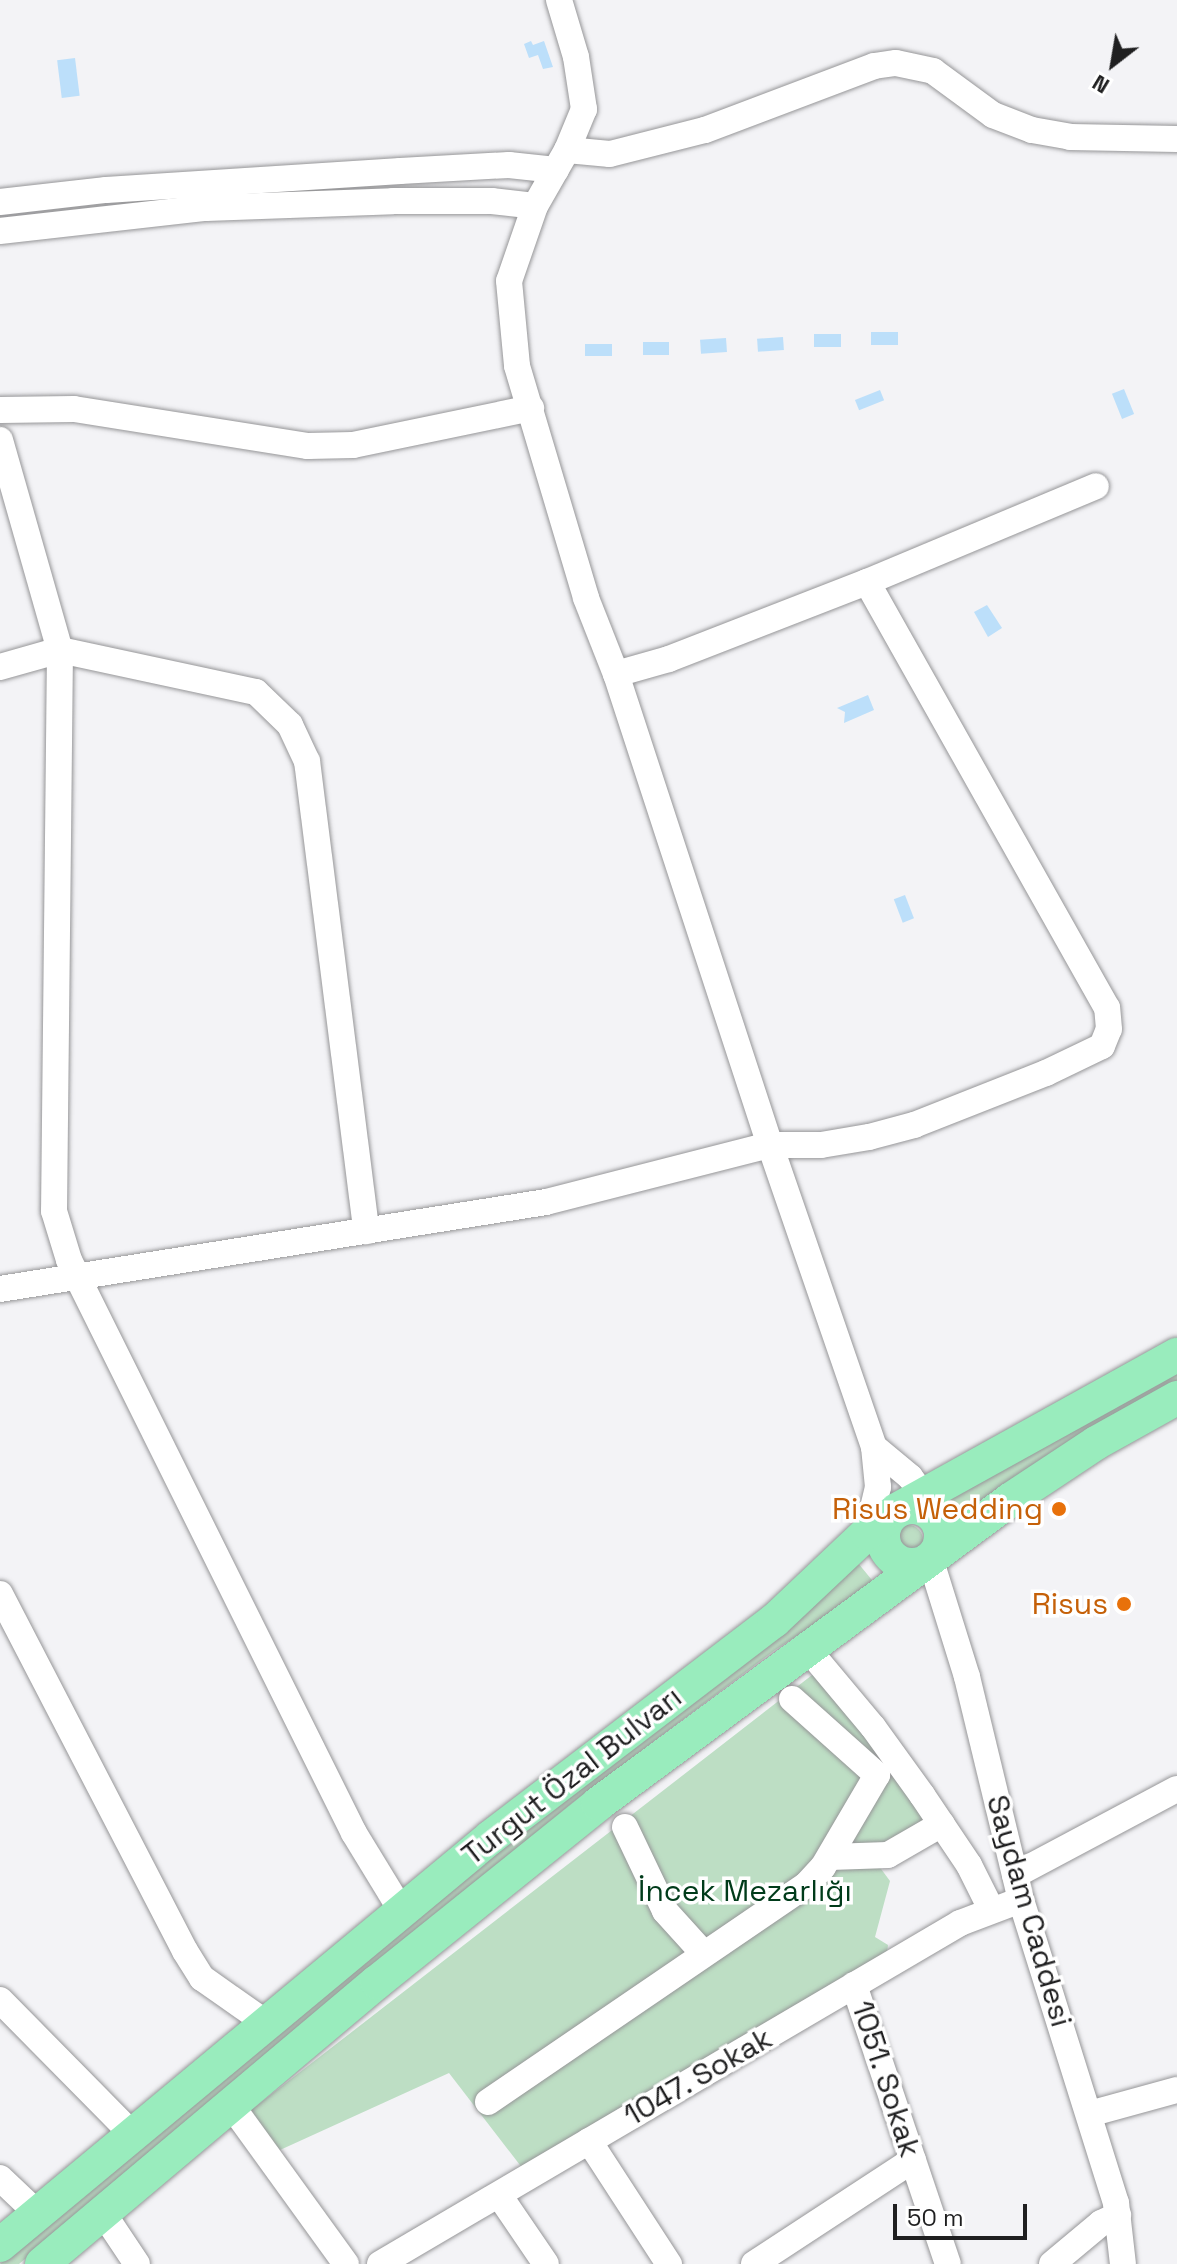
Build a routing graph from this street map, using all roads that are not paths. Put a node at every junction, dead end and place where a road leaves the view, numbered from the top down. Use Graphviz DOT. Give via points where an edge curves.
graph roads {
  1 [pos="559,0"];
  2 [pos="1177,139"];
  3 [pos="561,160"];
  4 [pos="0,202"];
  5 [pos="535,206"];
  6 [pos="0,231"];
  7 [pos="531,408"];
  8 [pos="0,410"];
  9 [pos="0,440"];
  10 [pos="1096,486"];
  11 [pos="867,582"];
  12 [pos="60,650"];
  13 [pos="0,667"];
  14 [pos="616,674"];
  15 [pos="770,1145"];
  16 [pos="366,1231"];
  17 [pos="77,1276"];
  18 [pos="0,1289"];
  19 [pos="1177,1355"];
  20 [pos="1177,1398"];
  21 [pos="874,1447"];
  22 [pos="910,1502"];
  23 [pos="867,1533"];
  24 [pos="930,1558"];
  25 [pos="0,1594"];
  26 [pos="806,1647"];
  27 [pos="792,1699"];
  28 [pos="1177,1789"];
  29 [pos="942,1824"];
  30 [pos="625,1827"];
  31 [pos="830,1857"];
  32 [pos="1018,1888"];
  33 [pos="991,1909"];
  34 [pos="401,1910"];
  35 [pos="704,1954"];
  36 [pos="854,1985"];
  37 [pos="0,2000"];
  38 [pos="266,2023"];
  39 [pos="1177,2090"];
  40 [pos="488,2102"];
  41 [pos="231,2105"];
  42 [pos="1089,2114"];
  43 [pos="132,2134"];
  44 [pos="589,2141"];
  45 [pos="913,2160"];
  46 [pos="0,2178"];
  47 [pos="499,2195"];
  48 [pos="103,2213"];
  49 [pos="38,2214"];
  50 [pos="1118,2215"];
  51 [pos="0,2245"];
  52 [pos="42,2264"];
  53 [pos="137,2264"];
  54 [pos="346,2264"];
  55 [pos="380,2264"];
  56 [pos="546,2264"];
  57 [pos="669,2264"];
  58 [pos="754,2264"];
  59 [pos="948,2264"];
  60 [pos="1052,2264"];
  61 [pos="1123,2264"];
  1 -- 3 [label="street" via="584,109"];
  2 -- 3 [label="street" via="1070,137 1032,130 983,109 933,71 896,63 874,66 705,130 610,154"];
  3 -- 4 [label="street" via="106,190"];
  3 -- 5 [label="street"];
  5 -- 6 [label="street" via="393,201 206,208"];
  5 -- 7 [label="street" via="509,281 517,366"];
  7 -- 8 [label="street" via="353,445 308,446 74,409"];
  7 -- 14 [label="street" via="586,598"];
  9 -- 12 [label="street"];
  10 -- 11 [label="street"];
  11 -- 14 [label="street" via="669,659"];
  11 -- 15 [label="street" via="1107,1008 1109,1029 1102,1046 914,1125 846,1142"];
  12 -- 13 [label="street"];
  12 -- 16 [label="street" via="256,692 290,725 307,761"];
  12 -- 17 [label="street" via="54,1211"];
  14 -- 15 [label="street"];
  15 -- 16 [label="street" via="546,1202"];
  15 -- 21 [label="street"];
  16 -- 17 [label="street"];
  17 -- 18 [label="street"];
  17 -- 34 [label="street" via="354,1833"];
  19 -- 22 [label="main road, Turgut Özal Bulvarı"];
  20 -- 24 [label="main road, Turgut Özal Bulvarı" via="1062,1465"];
  21 -- 22 [label="street" via="910,1477"];
  21 -- 23 [label="street" via="878,1487"];
  22 -- 23 [label="main road, Turgut Özal Bulvarı"];
  22 -- 24 [label="main road" via="884,1525 888,1553 904,1564"];
  23 -- 34 [label="main road, Turgut Özal Bulvarı" via="774,1621"];
  24 -- 26 [label="main road, Turgut Özal Bulvarı"];
  24 -- 32 [label="street, Saydam Caddesi" via="967,1677"];
  25 -- 38 [label="street" via="185,1951 202,1978"];
  26 -- 29 [label="street, Saydam Caddesi" via="873,1727"];
  26 -- 41 [label="main road, Turgut Özal Bulvarı" via="586,1813"];
  27 -- 31 [label="street" via="877,1775"];
  28 -- 32 [label="street, 1047. Sokak"];
  29 -- 31 [label="street" via="888,1855"];
  29 -- 33 [label="street, Saydam Caddesi"];
  30 -- 35 [label="street" via="665,1911"];
  31 -- 35 [label="street" via="807,1884"];
  32 -- 33 [label="street, 1047. Sokak"];
  32 -- 42 [label="street, Saydam Caddesi"];
  33 -- 36 [label="street, 1047. Sokak"];
  34 -- 38 [label="main road, Turgut Özal Bulvarı"];
  35 -- 40 [label="street"];
  36 -- 44 [label="street, 1047. Sokak"];
  36 -- 45 [label="street, 1051. Sokak"];
  37 -- 43 [label="street"];
  38 -- 43 [label="main road, Turgut Özal Bulvarı"];
  39 -- 42 [label="street"];
  41 -- 48 [label="main road, Turgut Özal Bulvarı"];
  41 -- 54 [label="street"];
  42 -- 50 [label="street, Saydam Caddesi"];
  43 -- 49 [label="main road, Turgut Özal Bulvarı"];
  44 -- 47 [label="street, 1047. Sokak"];
  44 -- 57 [label="street"];
  45 -- 58 [label="street"];
  45 -- 59 [label="street, 1051. Sokak"];
  46 -- 49 [label="street"];
  47 -- 55 [label="street, 1047. Sokak"];
  47 -- 56 [label="street"];
  48 -- 52 [label="main road, Turgut Özal Bulvarı"];
  48 -- 53 [label="street"];
  49 -- 51 [label="main road, Turgut Özal Bulvarı"];
  50 -- 60 [label="street"];
  50 -- 61 [label="street, Saydam Caddesi"];
}
